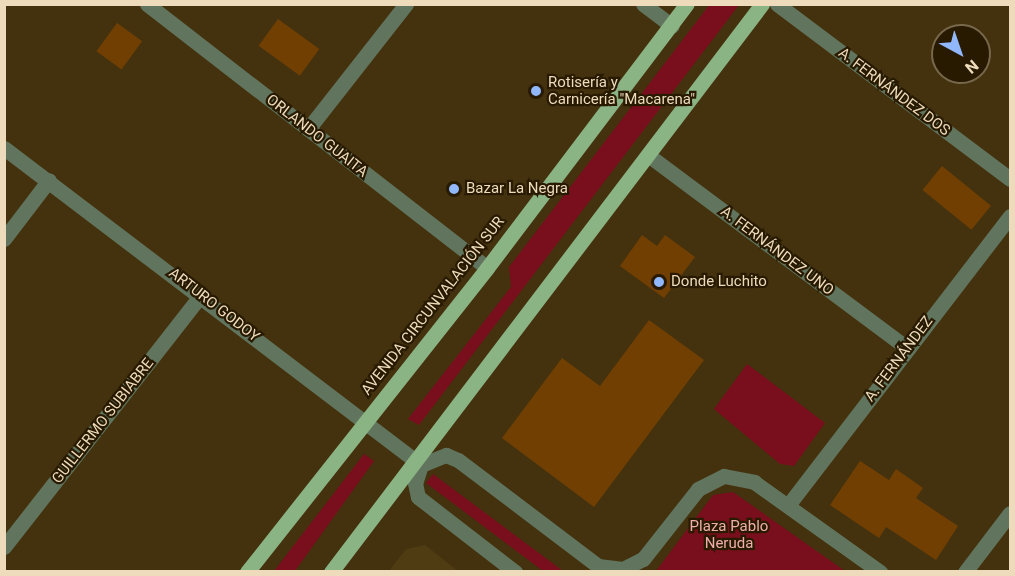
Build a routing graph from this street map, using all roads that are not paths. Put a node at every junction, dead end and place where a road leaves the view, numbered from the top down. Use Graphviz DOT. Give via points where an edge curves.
graph roads {
  1 [pos="147,4"];
  2 [pos="406,4"];
  3 [pos="643,4"];
  4 [pos="687,4"];
  5 [pos="762,4"];
  6 [pos="777,4"];
  7 [pos="672,26"];
  8 [pos="309,129"];
  9 [pos="4,148"];
  10 [pos="648,155"];
  11 [pos="1011,179"];
  12 [pos="49,180"];
  13 [pos="1011,216"];
  14 [pos="4,238"];
  15 [pos="487,268"];
  16 [pos="201,295"];
  17 [pos="907,348"];
  18 [pos="364,422"];
  19 [pos="418,463"];
  20 [pos="789,504"];
  21 [pos="1011,513"];
  22 [pos="4,547"];
  23 [pos="247,572"];
  24 [pos="331,572"];
  25 [pos="515,572"];
  26 [pos="880,572"];
  27 [pos="965,572"];
  1 -- 8 [label="street, ORLANDO GUAITA"];
  2 -- 8 [label="street"];
  3 -- 7 [label="street"];
  4 -- 7 [label="main road, AVENIDA CIRCUNVALACIÓN SUR"];
  5 -- 10 [label="main road"];
  6 -- 11 [label="street, A. FERNÁNDEZ DOS"];
  7 -- 15 [label="main road, AVENIDA CIRCUNVALACIÓN SUR"];
  8 -- 15 [label="street, ORLANDO GUAITA"];
  9 -- 12 [label="street, ARTURO GODOY"];
  10 -- 17 [label="street, A. FERNÁNDEZ UNO"];
  10 -- 19 [label="main road"];
  12 -- 14 [label="street"];
  12 -- 16 [label="street, ARTURO GODOY"];
  13 -- 17 [label="street, A. FERNÁNDEZ"];
  15 -- 18 [label="main road, AVENIDA CIRCUNVALACIÓN SUR"];
  16 -- 18 [label="street, ARTURO GODOY"];
  16 -- 22 [label="street, GUILLERMO SUBIABRE"];
  17 -- 20 [label="street, A. FERNÁNDEZ"];
  18 -- 19 [label="street, ARTURO GODOY"];
  18 -- 23 [label="main road, AVENIDA CIRCUNVALACIÓN SUR"];
  19 -- 20 [label="street" via="446,455 458,460 598,566 623,569 643,558 698,489 724,476 754,482"];
  19 -- 24 [label="main road"];
  19 -- 25 [label="street" via="418,497"];
  20 -- 26 [label="street"];
  21 -- 27 [label="street"];
}
